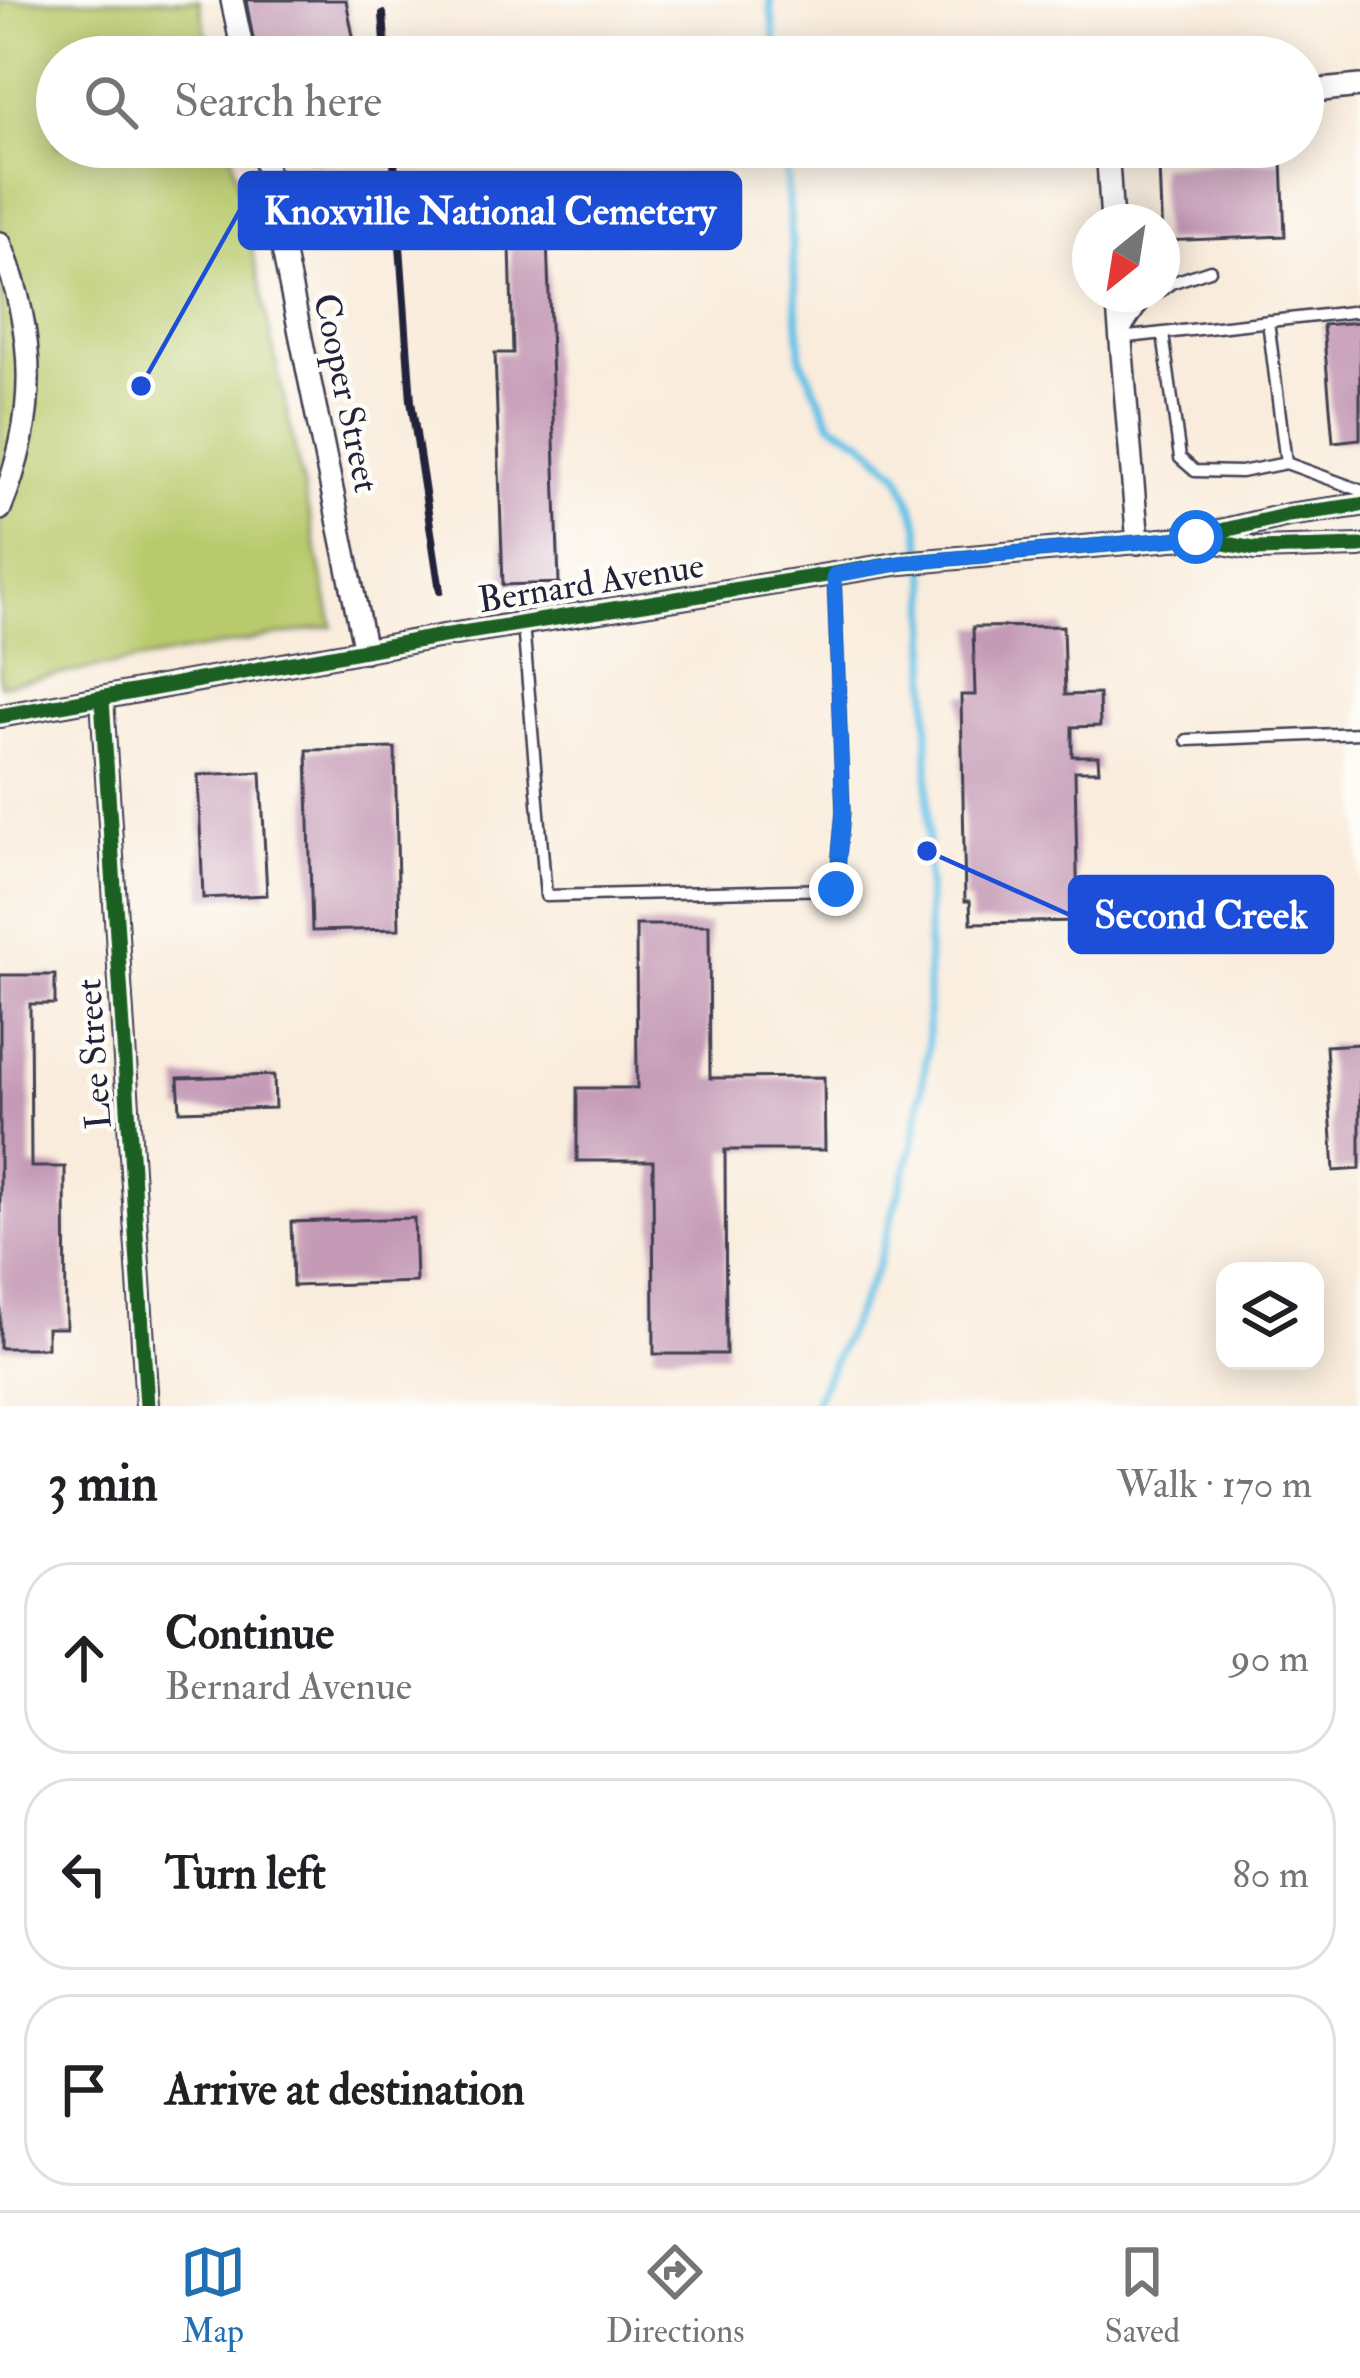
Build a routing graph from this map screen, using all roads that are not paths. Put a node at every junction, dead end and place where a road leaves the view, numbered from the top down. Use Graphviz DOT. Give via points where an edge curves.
graph roads {
  1 [pos="232,0"];
  2 [pos="240,36"];
  3 [pos="1360,86"];
  4 [pos="1324,90"];
  5 [pos="266,168"];
  6 [pos="1108,168"];
  7 [pos="1111,204"];
  8 [pos="0,243"];
  9 [pos="1210,270"];
  10 [pos="1180,281"];
  11 [pos="1360,311"];
  12 [pos="1118,312"];
  13 [pos="1138,312"];
  14 [pos="1268,322"];
  15 [pos="1162,334"];
  16 [pos="1120,338"];
  17 [pos="1286,463"];
  18 [pos="1360,490"];
  19 [pos="1360,506"];
  20 [pos="0,509"];
  21 [pos="1196,537"];
  22 [pos="1138,542"];
  23 [pos="1360,545"];
  24 [pos="834,575"];
  25 [pos="523,624"];
  26 [pos="365,651"];
  27 [pos="102,699"];
  28 [pos="0,716"];
  29 [pos="1360,733"];
  30 [pos="1187,740"];
  31 [pos="147,1406"];
  1 -- 2 [label="street"];
  3 -- 4 [label="street"];
  5 -- 26 [label="street, Cooper Street"];
  6 -- 7 [label="street"];
  8 -- 20 [label="street" via="23,314 29,392"];
  9 -- 10 [label="lane"];
  11 -- 14 [label="lane"];
  12 -- 16 [label="street"];
  13 -- 16 [label="lane"];
  14 -- 15 [label="lane"];
  14 -- 17 [label="lane"];
  15 -- 16 [label="lane"];
  15 -- 17 [label="lane" via="1180,458 1195,471"];
  16 -- 22 [label="street"];
  17 -- 18 [label="lane"];
  19 -- 21 [label="street, Bernard Avenue"];
  21 -- 22 [label="street, Bernard Avenue"];
  21 -- 23 [label="street, Bernard Avenue" via="1255,550"];
  22 -- 24 [label="street, Bernard Avenue"];
  24 -- 25 [label="street, Bernard Avenue"];
  24 -- 25 [label="lane" via="843,812 836,889 546,896"];
  25 -- 26 [label="street, Bernard Avenue"];
  26 -- 27 [label="street, Bernard Avenue"];
  27 -- 28 [label="street, Bernard Avenue"];
  27 -- 31 [label="street, Lee Street"];
  29 -- 30 [label="lane"];
}
